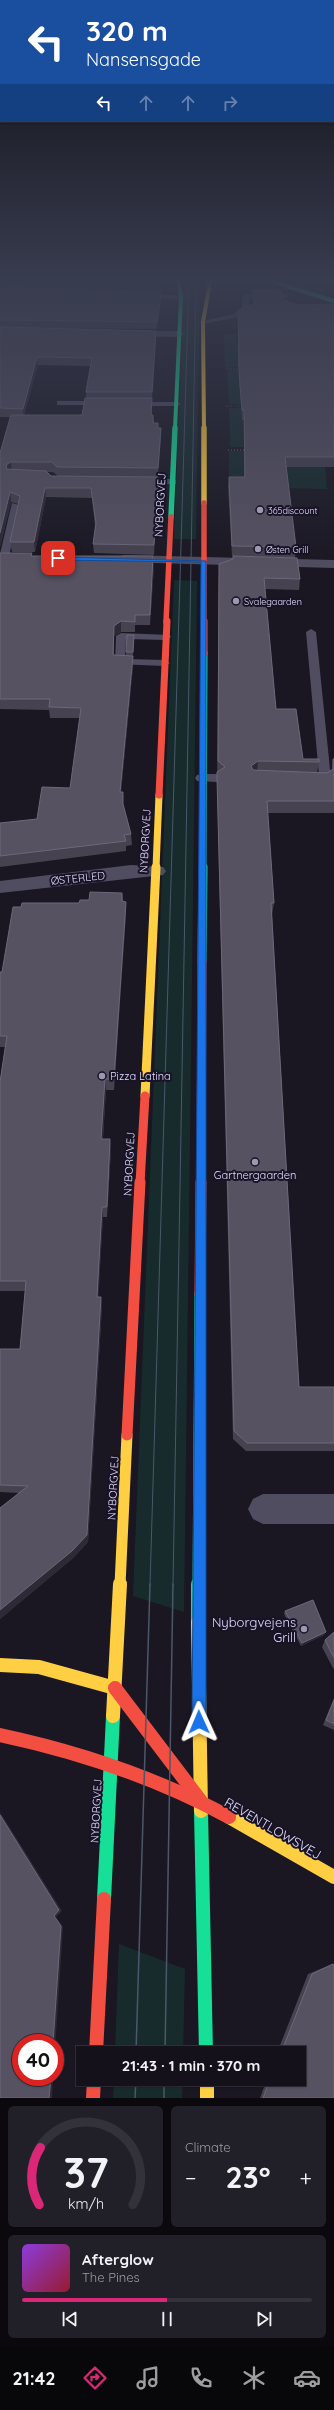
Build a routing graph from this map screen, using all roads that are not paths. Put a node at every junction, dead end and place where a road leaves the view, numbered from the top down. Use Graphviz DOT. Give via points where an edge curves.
graph roads {
  1 [pos="178,375"];
  2 [pos="203,375"];
  3 [pos="60,403"];
  4 [pos="177,404"];
  5 [pos="128,482"];
  6 [pos="173,482"];
  7 [pos="15,506"];
  8 [pos="2,557"];
  9 [pos="20,557"];
  10 [pos="112,559"];
  11 [pos="168,560"];
  12 [pos="204,561"];
  13 [pos="334,564"];
  14 [pos="311,632"];
  15 [pos="166,637"];
  16 [pos="165,663"];
  17 [pos="202,778"];
  18 [pos="217,778"];
  19 [pos="303,779"];
  20 [pos="156,871"];
  21 [pos="0,887"];
  22 [pos="263,1510"];
  23 [pos="334,1510"];
  24 [pos="0,1665"];
  25 [pos="115,1688"];
  26 [pos="0,1735"];
  27 [pos="110,1766"];
  28 [pos="200,1800"];
  29 [pos="334,1878"];
  30 [pos="96,2046"];
  31 [pos="206,2046"];
  32 [pos="94,2086"];
  33 [pos="207,2086"];
  34 [pos="93,2098"];
  35 [pos="208,2098"];
  1 -- 4 [label="street, NYBORGVEJ"];
  2 -- 12 [label="street"];
  3 -- 4 [label="lane"];
  4 -- 6 [label="street, NYBORGVEJ"];
  5 -- 6 [label="lane"];
  6 -- 11 [label="street, NYBORGVEJ"];
  7 -- 8 [label="lane"];
  8 -- 9 [label="street"];
  10 -- 11 [label="street"];
  11 -- 12 [label="street"];
  11 -- 15 [label="street, NYBORGVEJ"];
  12 -- 13 [label="street"];
  12 -- 17 [label="street"];
  14 -- 19 [label="lane" via="326,780"];
  15 -- 16 [label="street, NYBORGVEJ"];
  15 -- 16 [label="lane" via="121,636 119,662"];
  16 -- 20 [label="street, NYBORGVEJ"];
  17 -- 18 [label="lane"];
  17 -- 28 [label="street" via="198,1622"];
  20 -- 21 [label="street, ØSTERLED" via="131,871"];
  20 -- 25 [label="street, NYBORGVEJ"];
  22 -- 23 [label="street"];
  24 -- 25 [label="street" via="39,1667"];
  25 -- 27 [label="street, NYBORGVEJ"];
  25 -- 28 [label="street"];
  26 -- 27 [label="street"];
  27 -- 28 [label="street"];
  27 -- 30 [label="street, NYBORGVEJ"];
  28 -- 29 [label="street, REVENTLOWSVEJ"];
  28 -- 31 [label="street"];
  32 -- 34 [label="street"];
  33 -- 35 [label="street"];
}
